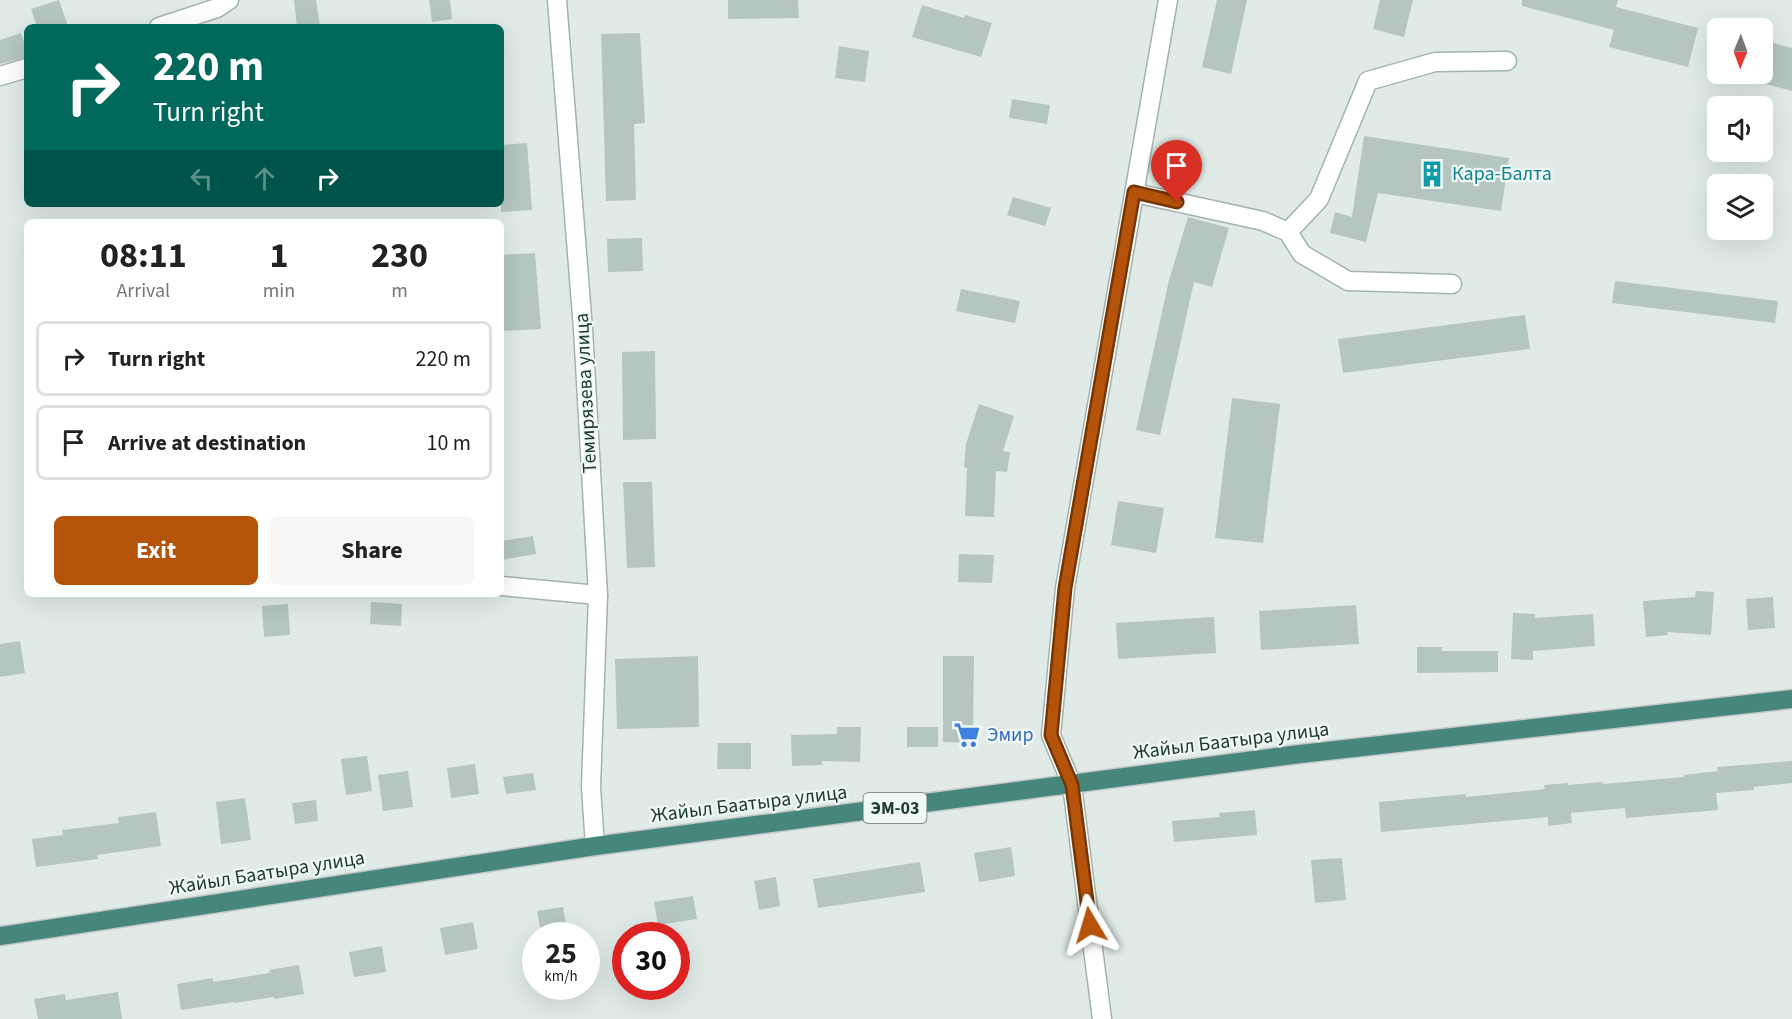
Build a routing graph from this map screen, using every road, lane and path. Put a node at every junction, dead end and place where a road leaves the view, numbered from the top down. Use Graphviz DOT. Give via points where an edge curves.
graph roads {
  1 [pos="229,0"];
  2 [pos="557,0"];
  3 [pos="1168,0"];
  4 [pos="168,24"];
  5 [pos="1507,61"];
  6 [pos="24,69"];
  7 [pos="0,76"];
  8 [pos="1134,192"];
  9 [pos="1288,232"];
  10 [pos="1452,284"];
  11 [pos="504,586"];
  12 [pos="598,596"];
  13 [pos="1792,699"];
  14 [pos="1072,785"];
  15 [pos="595,846"];
  16 [pos="0,936"];
  17 [pos="1102,1019"];
  1 -- 4 [label="street" via="217,8"];
  2 -- 12 [label="street, Темирязева улица" via="583,329"];
  3 -- 8 [label="street"];
  5 -- 9 [label="street" via="1435,62 1368,81 1319,200"];
  6 -- 7 [label="street"];
  8 -- 9 [label="street" via="1263,221"];
  8 -- 14 [label="street" via="1065,588 1051,735"];
  9 -- 10 [label="street" via="1302,254 1348,281"];
  11 -- 12 [label="street"];
  12 -- 15 [label="street, Темирязева улица" via="591,787"];
  13 -- 14 [label="highway, Жайыл Баатыра улица / ЭМ-03" via="1300,754"];
  14 -- 15 [label="highway, Жайыл Баатыра улица / ЭМ-03"];
  14 -- 17 [label="street"];
  15 -- 16 [label="highway, Жайыл Баатыра улица / ЭМ-03"];
}
